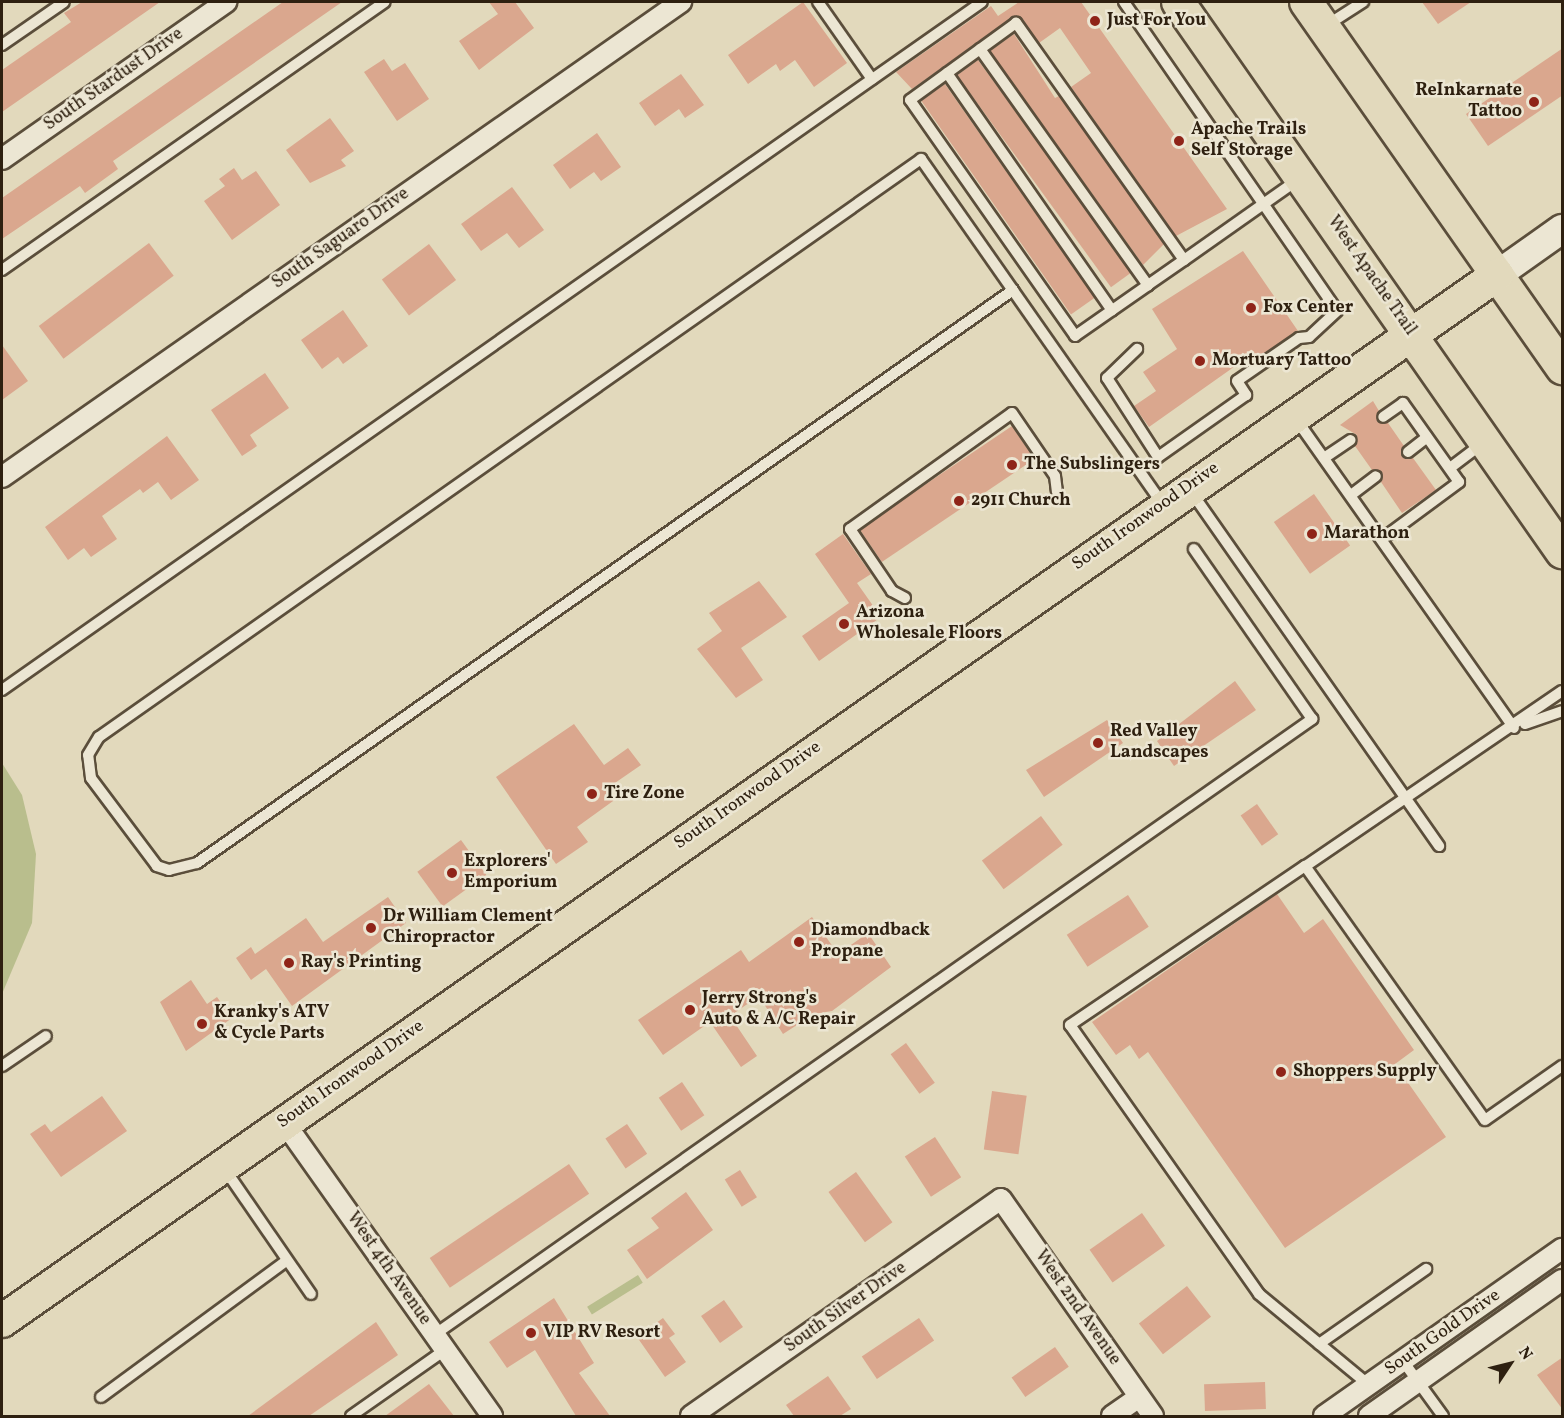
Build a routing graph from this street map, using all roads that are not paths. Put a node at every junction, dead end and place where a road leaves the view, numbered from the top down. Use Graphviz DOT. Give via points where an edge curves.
graph roads {
  1 [pos="64,2"];
  2 [pos="226,2"];
  3 [pos="385,2"];
  4 [pos="681,2"];
  5 [pos="818,2"];
  6 [pos="982,2"];
  7 [pos="1124,2"];
  8 [pos="1178,2"];
  9 [pos="1306,2"];
  10 [pos="1363,2"];
  11 [pos="1324,27"];
  12 [pos="2,45"];
  13 [pos="980,49"];
  14 [pos="947,73"];
  15 [pos="872,79"];
  16 [pos="2,159"];
  17 [pos="1302,178"];
  18 [pos="1263,205"];
  19 [pos="1563,229"];
  20 [pos="1184,260"];
  21 [pos="2,270"];
  22 [pos="1497,275"];
  23 [pos="1148,285"];
  24 [pos="1012,290"];
  25 [pos="1112,310"];
  26 [pos="1410,332"];
  27 [pos="1137,349"];
  28 [pos="1563,368"];
  29 [pos="1293,414"];
  30 [pos="1383,417"];
  31 [pos="1427,437"];
  32 [pos="1351,440"];
  33 [pos="1486,441"];
  34 [pos="1408,452"];
  35 [pos="1324,458"];
  36 [pos="1450,468"];
  37 [pos="1376,476"];
  38 [pos="2,477"];
  39 [pos="1057,492"];
  40 [pos="1351,495"];
  41 [pos="1176,496"];
  42 [pos="1382,539"];
  43 [pos="1194,549"];
  44 [pos="1563,552"];
  45 [pos="905,598"];
  46 [pos="2,690"];
  47 [pos="1563,691"];
  48 [pos="1563,711"];
  49 [pos="1514,728"];
  50 [pos="1406,798"];
  51 [pos="1439,846"];
  52 [pos="1305,866"];
  53 [pos="46,1036"];
  54 [pos="2,1066"];
  55 [pos="1563,1066"];
  56 [pos="284,1122"];
  57 [pos="222,1166"];
  58 [pos="1001,1199"];
  59 [pos="1563,1249"];
  60 [pos="285,1262"];
  61 [pos="1426,1269"];
  62 [pos="1563,1280"];
  63 [pos="311,1294"];
  64 [pos="2,1321"];
  65 [pos="440,1342"];
  66 [pos="1319,1344"];
  67 [pos="1403,1361"];
  68 [pos="1418,1382"];
  69 [pos="1369,1385"];
  70 [pos="101,1397"];
  71 [pos="1139,1397"];
  72 [pos="1377,1411"];
  73 [pos="351,1416"];
  74 [pos="492,1416"];
  75 [pos="691,1416"];
  76 [pos="1112,1416"];
  77 [pos="1153,1416"];
  78 [pos="1324,1416"];
  79 [pos="1443,1416"];
  1 -- 12 [label="lane"];
  2 -- 16 [label="street, South Stardust Drive"];
  3 -- 21 [label="lane"];
  4 -- 38 [label="street, South Saguaro Drive"];
  5 -- 15 [label="lane"];
  6 -- 15 [label="lane"];
  7 -- 18 [label="lane"];
  8 -- 17 [label="main road, West Apache Trail"];
  9 -- 11 [label="main road"];
  10 -- 11 [label="lane"];
  11 -- 22 [label="main road"];
  13 -- 14 [label="lane"];
  13 -- 20 [label="lane" via="1016,23"];
  13 -- 23 [label="lane"];
  14 -- 25 [label="lane"];
  14 -- 25 [label="lane" via="910,99 916,109 1075,336"];
  15 -- 46 [label="lane"];
  17 -- 18 [label="lane"];
  17 -- 26 [label="main road, West Apache Trail"];
  18 -- 20 [label="lane"];
  18 -- 27 [label="lane" via="1337,311 1334,318 1237,381 1246,394 1158,457 1107,378"];
  19 -- 22 [label="main road"];
  20 -- 23 [label="lane"];
  22 -- 26 [label="main road, South Ironwood Drive"];
  22 -- 28 [label="main road"];
  23 -- 25 [label="lane"];
  24 -- 24 [label="lane" via="921,159 99,737 88,755 92,778 157,866 169,870 197,863"];
  24 -- 41 [label="lane"];
  26 -- 29 [label="main road, South Ironwood Drive"];
  26 -- 33 [label="main road, West Apache Trail"];
  29 -- 35 [label="lane"];
  29 -- 41 [label="main road, South Ironwood Drive"];
  30 -- 31 [label="lane" via="1403,403"];
  31 -- 34 [label="lane"];
  31 -- 36 [label="lane"];
  32 -- 35 [label="lane"];
  33 -- 36 [label="lane"];
  33 -- 44 [label="main road, West Apache Trail"];
  35 -- 40 [label="lane"];
  36 -- 42 [label="lane" via="1460,482"];
  37 -- 40 [label="lane"];
  39 -- 45 [label="lane" via="1055,476 1012,413 849,529 892,591"];
  40 -- 42 [label="lane"];
  41 -- 50 [label="lane"];
  41 -- 56 [label="main road, South Ironwood Drive"];
  42 -- 49 [label="lane"];
  43 -- 65 [label="lane" via="1312,719"];
  47 -- 49 [label="lane"];
  48 -- 49 [label="lane"];
  49 -- 50 [label="lane"];
  50 -- 51 [label="lane"];
  50 -- 52 [label="lane"];
  52 -- 55 [label="lane" via="1485,1120"];
  52 -- 66 [label="lane" via="1071,1025 1259,1294"];
  53 -- 54 [label="lane"];
  56 -- 57 [label="main road, South Ironwood Drive"];
  56 -- 65 [label="street, West 4th Avenue"];
  57 -- 60 [label="lane"];
  57 -- 64 [label="main road, South Ironwood Drive"];
  58 -- 71 [label="street, West 2nd Avenue"];
  58 -- 75 [label="street, South Silver Drive"];
  59 -- 67 [label="street, South Gold Drive"];
  60 -- 63 [label="lane"];
  60 -- 70 [label="lane"];
  61 -- 66 [label="lane"];
  62 -- 68 [label="street, South Gold Drive"];
  65 -- 73 [label="lane"];
  65 -- 74 [label="street, West 4th Avenue"];
  66 -- 69 [label="lane"];
  67 -- 68 [label="lane"];
  67 -- 69 [label="street, South Gold Drive"];
  68 -- 72 [label="street, South Gold Drive"];
  68 -- 79 [label="lane"];
  69 -- 72 [label="street"];
  69 -- 78 [label="street, South Gold Drive"];
  71 -- 76 [label="street"];
  71 -- 77 [label="street, West 2nd Avenue"];
}
